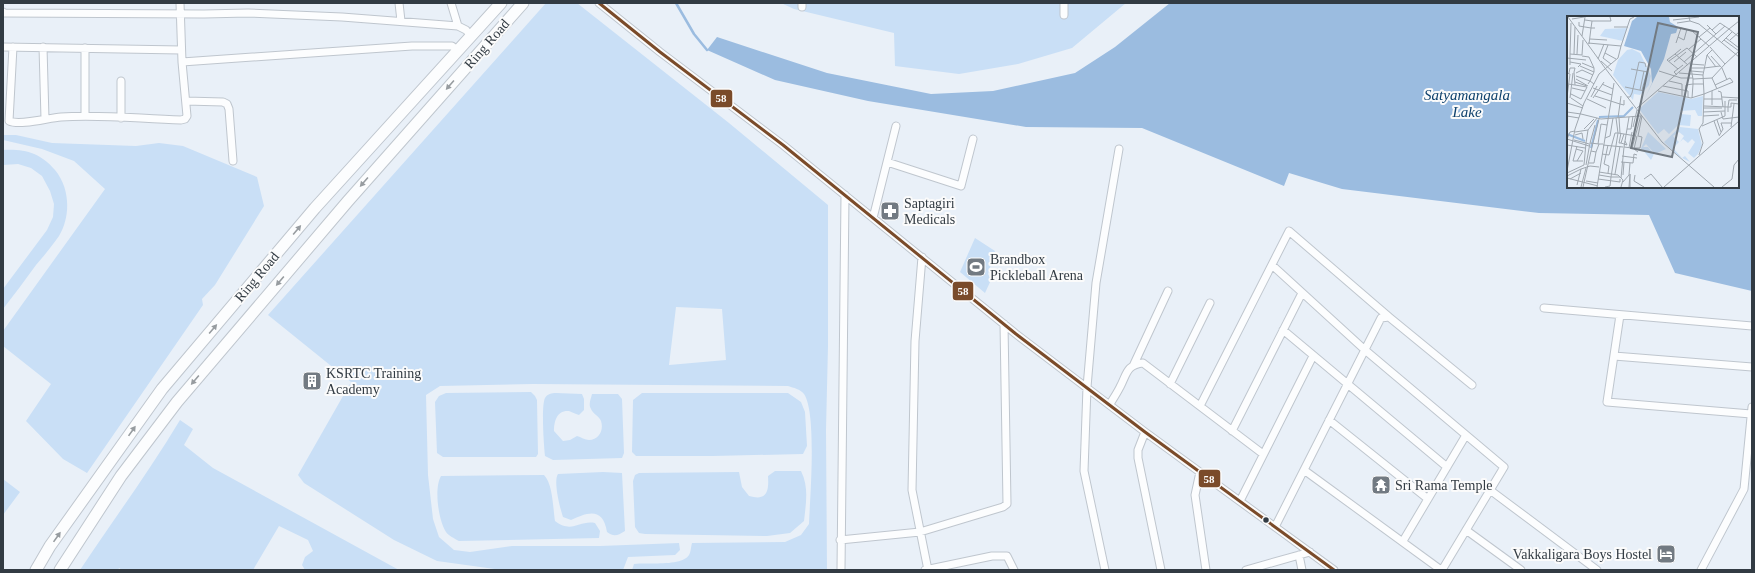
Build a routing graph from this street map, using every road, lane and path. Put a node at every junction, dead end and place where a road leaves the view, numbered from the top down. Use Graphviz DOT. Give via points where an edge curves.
graph roads {
  1 [pos="180,3"];
  2 [pos="399,3"];
  3 [pos="451,3"];
  4 [pos="501,3"];
  5 [pos="523,3"];
  6 [pos="599,3"];
  7 [pos="1064,3"];
  8 [pos="3,14"];
  9 [pos="180,14"];
  10 [pos="1064,15"];
  11 [pos="401,21"];
  12 [pos="458,26"];
  13 [pos="472,37"];
  14 [pos="3,47"];
  15 [pos="13,47"];
  16 [pos="43,47"];
  17 [pos="85,48"];
  18 [pos="181,50"];
  19 [pos="459,51"];
  20 [pos="182,62"];
  21 [pos="121,81"];
  22 [pos="186,101"];
  23 [pos="85,116"];
  24 [pos="121,118"];
  25 [pos="45,119"];
  26 [pos="896,126"];
  27 [pos="974,139"];
  28 [pos="1119,149"];
  29 [pos="233,161"];
  30 [pos="888,162"];
  31 [pos="845,195"];
  32 [pos="874,218"];
  33 [pos="922,258"];
  34 [pos="1272,265"];
  35 [pos="1168,291"];
  36 [pos="1302,293"];
  37 [pos="1210,303"];
  38 [pos="1544,308"];
  39 [pos="1620,315"];
  40 [pos="1389,317"];
  41 [pos="1004,324"];
  42 [pos="1752,326"];
  43 [pos="1283,330"];
  44 [pos="1365,350"];
  45 [pos="1313,356"];
  46 [pos="1614,356"];
  47 [pos="1134,364"];
  48 [pos="1752,367"];
  49 [pos="1170,384"];
  50 [pos="1347,384"];
  51 [pos="1472,385"];
  52 [pos="1087,387"];
  53 [pos="162,389"];
  54 [pos="177,402"];
  55 [pos="1110,404"];
  56 [pos="1200,406"];
  57 [pos="1752,411"];
  58 [pos="1329,420"];
  59 [pos="1232,431"];
  60 [pos="1145,432"];
  61 [pos="1466,435"];
  62 [pos="1263,454"];
  63 [pos="1447,468"];
  64 [pos="1304,470"];
  65 [pos="1200,472"];
  66 [pos="1490,490"];
  67 [pos="1428,499"];
  68 [pos="1240,501"];
  69 [pos="1275,527"];
  70 [pos="1466,530"];
  71 [pos="920,532"];
  72 [pos="840,540"];
  73 [pos="1402,541"];
  74 [pos="1310,552"];
  75 [pos="1299,555"];
  76 [pos="1592,569"];
  77 [pos="36,570"];
  78 [pos="60,570"];
  79 [pos="841,570"];
  80 [pos="927,570"];
  81 [pos="1014,570"];
  82 [pos="1105,570"];
  83 [pos="1161,570"];
  84 [pos="1206,570"];
  85 [pos="1246,570"];
  86 [pos="1302,570"];
  87 [pos="1334,570"];
  88 [pos="1442,570"];
  89 [pos="1521,570"];
  90 [pos="1701,570"];
  1 -- 9 [label="street"];
  2 -- 11 [label="street"];
  3 -- 12 [label="street"];
  4 -- 13 [label="main road, Ring Road"];
  5 -- 54 [label="main road, Ring Road, one-way" via="348,201"];
  6 -- 31 [label="street"];
  7 -- 10 [label="street"];
  8 -- 9 [label="street"];
  9 -- 11 [label="street" via="248,13"];
  9 -- 18 [label="street"];
  11 -- 12 [label="street"];
  12 -- 13 [label="street"];
  13 -- 19 [label="main road, Ring Road"];
  14 -- 15 [label="street"];
  15 -- 16 [label="street"];
  15 -- 25 [label="street" via="9,121"];
  16 -- 17 [label="street"];
  16 -- 25 [label="street"];
  17 -- 18 [label="street"];
  17 -- 23 [label="street"];
  18 -- 20 [label="street"];
  19 -- 20 [label="street" via="452,46 412,46"];
  53 -- 19 [label="main road, Ring Road, one-way" via="315,208"];
  20 -- 22 [label="street"];
  21 -- 24 [label="street"];
  22 -- 24 [label="street" via="187,116 181,120"];
  22 -- 29 [label="street" via="227,104"];
  23 -- 24 [label="street"];
  23 -- 25 [label="street"];
  26 -- 30 [label="street"];
  27 -- 30 [label="street" via="961,186"];
  28 -- 52 [label="street" via="1096,283"];
  30 -- 32 [label="street"];
  31 -- 32 [label="street"];
  31 -- 72 [label="street"];
  32 -- 33 [label="street"];
  33 -- 41 [label="street"];
  33 -- 71 [label="street" via="915,341 912,490"];
  34 -- 36 [label="street"];
  34 -- 40 [label="street" via="1289,231"];
  34 -- 56 [label="street"];
  35 -- 47 [label="street"];
  36 -- 43 [label="street"];
  36 -- 44 [label="street"];
  37 -- 49 [label="street"];
  38 -- 39 [label="street"];
  39 -- 42 [label="street"];
  39 -- 46 [label="street"];
  40 -- 44 [label="street" via="1381,318"];
  40 -- 51 [label="street"];
  41 -- 52 [label="street"];
  41 -- 71 [label="street" via="1007,504"];
  43 -- 45 [label="street"];
  43 -- 59 [label="street"];
  44 -- 50 [label="street"];
  44 -- 61 [label="street"];
  45 -- 50 [label="street"];
  45 -- 62 [label="street"];
  46 -- 48 [label="street"];
  46 -- 57 [label="street" via="1607,402"];
  47 -- 49 [label="street" via="1142,363"];
  47 -- 55 [label="street" via="1128,369"];
  49 -- 56 [label="street"];
  50 -- 58 [label="street"];
  50 -- 63 [label="street"];
  52 -- 55 [label="street"];
  52 -- 82 [label="street" via="1084,471"];
  53 -- 54 [label="main road"];
  77 -- 53 [label="main road, Ring Road, one-way" via="50,546"];
  54 -- 78 [label="main road, Ring Road" via="121,476"];
  55 -- 60 [label="street"];
  56 -- 59 [label="street"];
  57 -- 90 [label="street" via="1744,489"];
  58 -- 64 [label="street"];
  58 -- 67 [label="street"];
  59 -- 62 [label="street"];
  60 -- 65 [label="street"];
  60 -- 83 [label="street" via="1138,450 1138,458"];
  61 -- 63 [label="street"];
  61 -- 66 [label="street" via="1504,467"];
  62 -- 68 [label="street"];
  63 -- 67 [label="street"];
  64 -- 69 [label="street"];
  64 -- 73 [label="street"];
  65 -- 68 [label="street"];
  65 -- 84 [label="street" via="1194,495"];
  66 -- 70 [label="street"];
  66 -- 76 [label="street"];
  67 -- 73 [label="street"];
  68 -- 69 [label="street"];
  69 -- 74 [label="street"];
  70 -- 88 [label="street"];
  70 -- 89 [label="street"];
  71 -- 72 [label="street"];
  71 -- 80 [label="street"];
  72 -- 79 [label="street"];
  73 -- 88 [label="street"];
  74 -- 75 [label="street"];
  74 -- 87 [label="street"];
  75 -- 85 [label="street"];
  75 -- 86 [label="street"];
  80 -- 81 [label="street" via="992,556 1007,556"];
}
